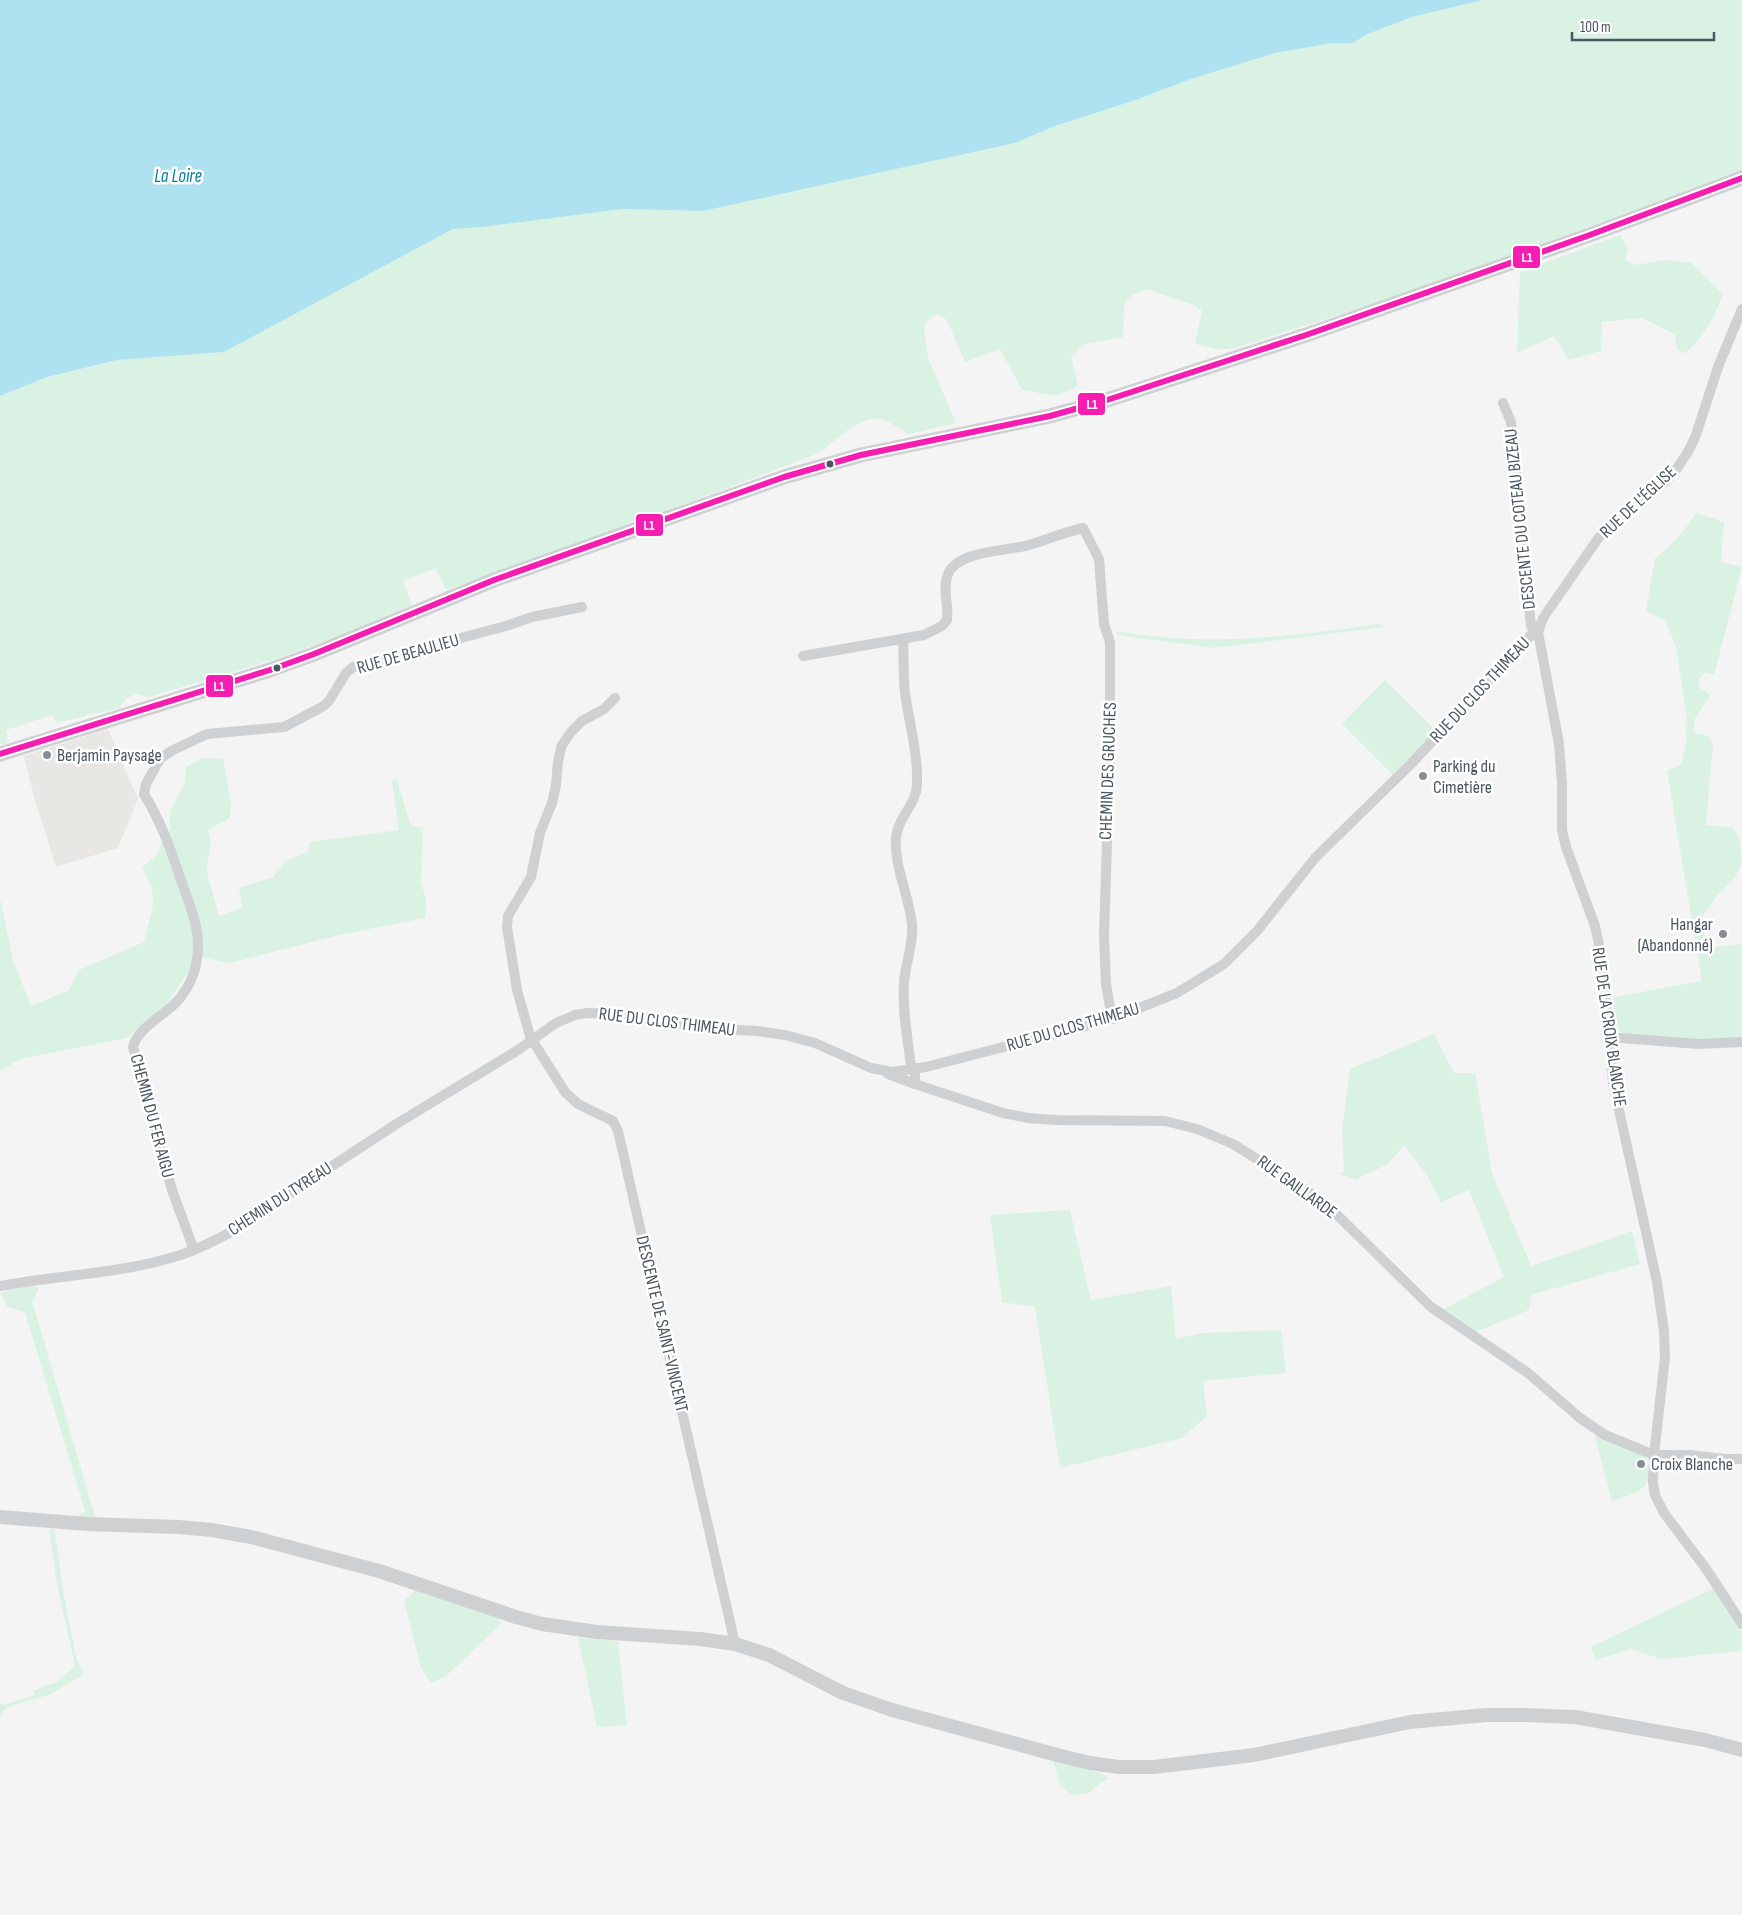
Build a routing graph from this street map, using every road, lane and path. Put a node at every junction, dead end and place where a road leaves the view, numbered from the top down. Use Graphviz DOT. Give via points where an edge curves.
graph roads {
  1 [pos="1742,178"];
  2 [pos="1742,309"];
  3 [pos="1503,403"];
  4 [pos="582,607"];
  5 [pos="1538,632"];
  6 [pos="904,640"];
  7 [pos="803,656"];
  8 [pos="615,698"];
  9 [pos="0,754"];
  10 [pos="151,775"];
  11 [pos="1112,1019"];
  12 [pos="1608,1037"];
  13 [pos="532,1039"];
  14 [pos="1742,1042"];
  15 [pos="913,1070"];
  16 [pos="882,1071"];
  17 [pos="915,1084"];
  18 [pos="194,1250"];
  19 [pos="0,1286"];
  20 [pos="1654,1455"];
  21 [pos="1742,1459"];
  22 [pos="0,1517"];
  23 [pos="1742,1624"];
  24 [pos="736,1644"];
  25 [pos="1742,1750"];
  1 -- 9 [label="main road" via="1323,329 1104,401 1050,416 860,455 784,476 494,580 270,670"];
  2 -- 5 [label="street, RUE DE L'ÉGLISE" via="1689,450 1666,480 1608,526 1543,618"];
  3 -- 5 [label="street, DESCENTE DU COTEAU BIZEAU" via="1511,422 1531,626"];
  4 -- 10 [label="street, RUE DE BEAULIEU" via="532,617 353,667 322,707 284,727 200,736 163,756"];
  5 -- 11 [label="street, RUE DU CLOS THIMEAU" via="1315,858 1257,930 1224,964 1177,993"];
  5 -- 12 [label="street, RUE DE LA CROIX BLANCHE" via="1559,744 1562,830 1595,926 1602,958"];
  6 -- 7 [label="street"];
  6 -- 11 [label="street, CHEMIN DES GRUCHES" via="935,630 947,620 946,577 958,562 1083,528 1098,559 1104,624 1110,642 1104,936 1106,984"];
  6 -- 15 [label="street" via="905,692 917,792 898,826 896,847 912,925 904,1006 910,1067"];
  8 -- 13 [label="street, DESCENTE DE SAINT-VINCENT" via="604,709 582,721 562,745 552,803 540,833 531,877 508,916 517,990"];
  10 -- 18 [label="street, CHEMIN DU FER AIGU" via="144,794 163,829 186,892 197,930 198,956 186,991 173,1007 140,1034 133,1047 172,1190"];
  11 -- 15 [label="street, RUE DU CLOS THIMEAU"];
  12 -- 14 [label="street" via="1698,1044"];
  12 -- 20 [label="street, RUE DE LA CROIX BLANCHE" via="1613,1083 1657,1282 1664,1331 1665,1357"];
  13 -- 16 [label="street, RUE DU CLOS THIMEAU" via="556,1022 575,1015 618,1014 704,1028 757,1031 800,1038"];
  13 -- 18 [label="street, CHEMIN DU TYREAU" via="229,1233"];
  13 -- 24 [label="street, DESCENTE DE SAINT-VINCENT" via="565,1092 578,1104 613,1121 618,1131"];
  15 -- 16 [label="street, RUE DU CLOS THIMEAU"];
  15 -- 17 [label="street"];
  16 -- 17 [label="street, RUE GAILLARDE"];
  17 -- 20 [label="street, RUE GAILLARDE" via="1014,1116 1048,1120 1165,1122 1197,1129 1233,1144 1318,1198 1432,1307 1534,1378 1593,1428"];
  18 -- 19 [label="street, CHEMIN DU TYREAU" via="143,1265"];
  20 -- 21 [label="street"];
  20 -- 23 [label="street, RUE DE LA CROIX BLANCHE" via="1655,1495 1664,1513"];
  22 -- 24 [label="street" via="212,1530 304,1550 379,1571 542,1624"];
  24 -- 25 [label="street" via="769,1656 843,1693 892,1710 1057,1755 1119,1767 1154,1767 1235,1758 1410,1722 1486,1715 1575,1717 1705,1740"];
}
